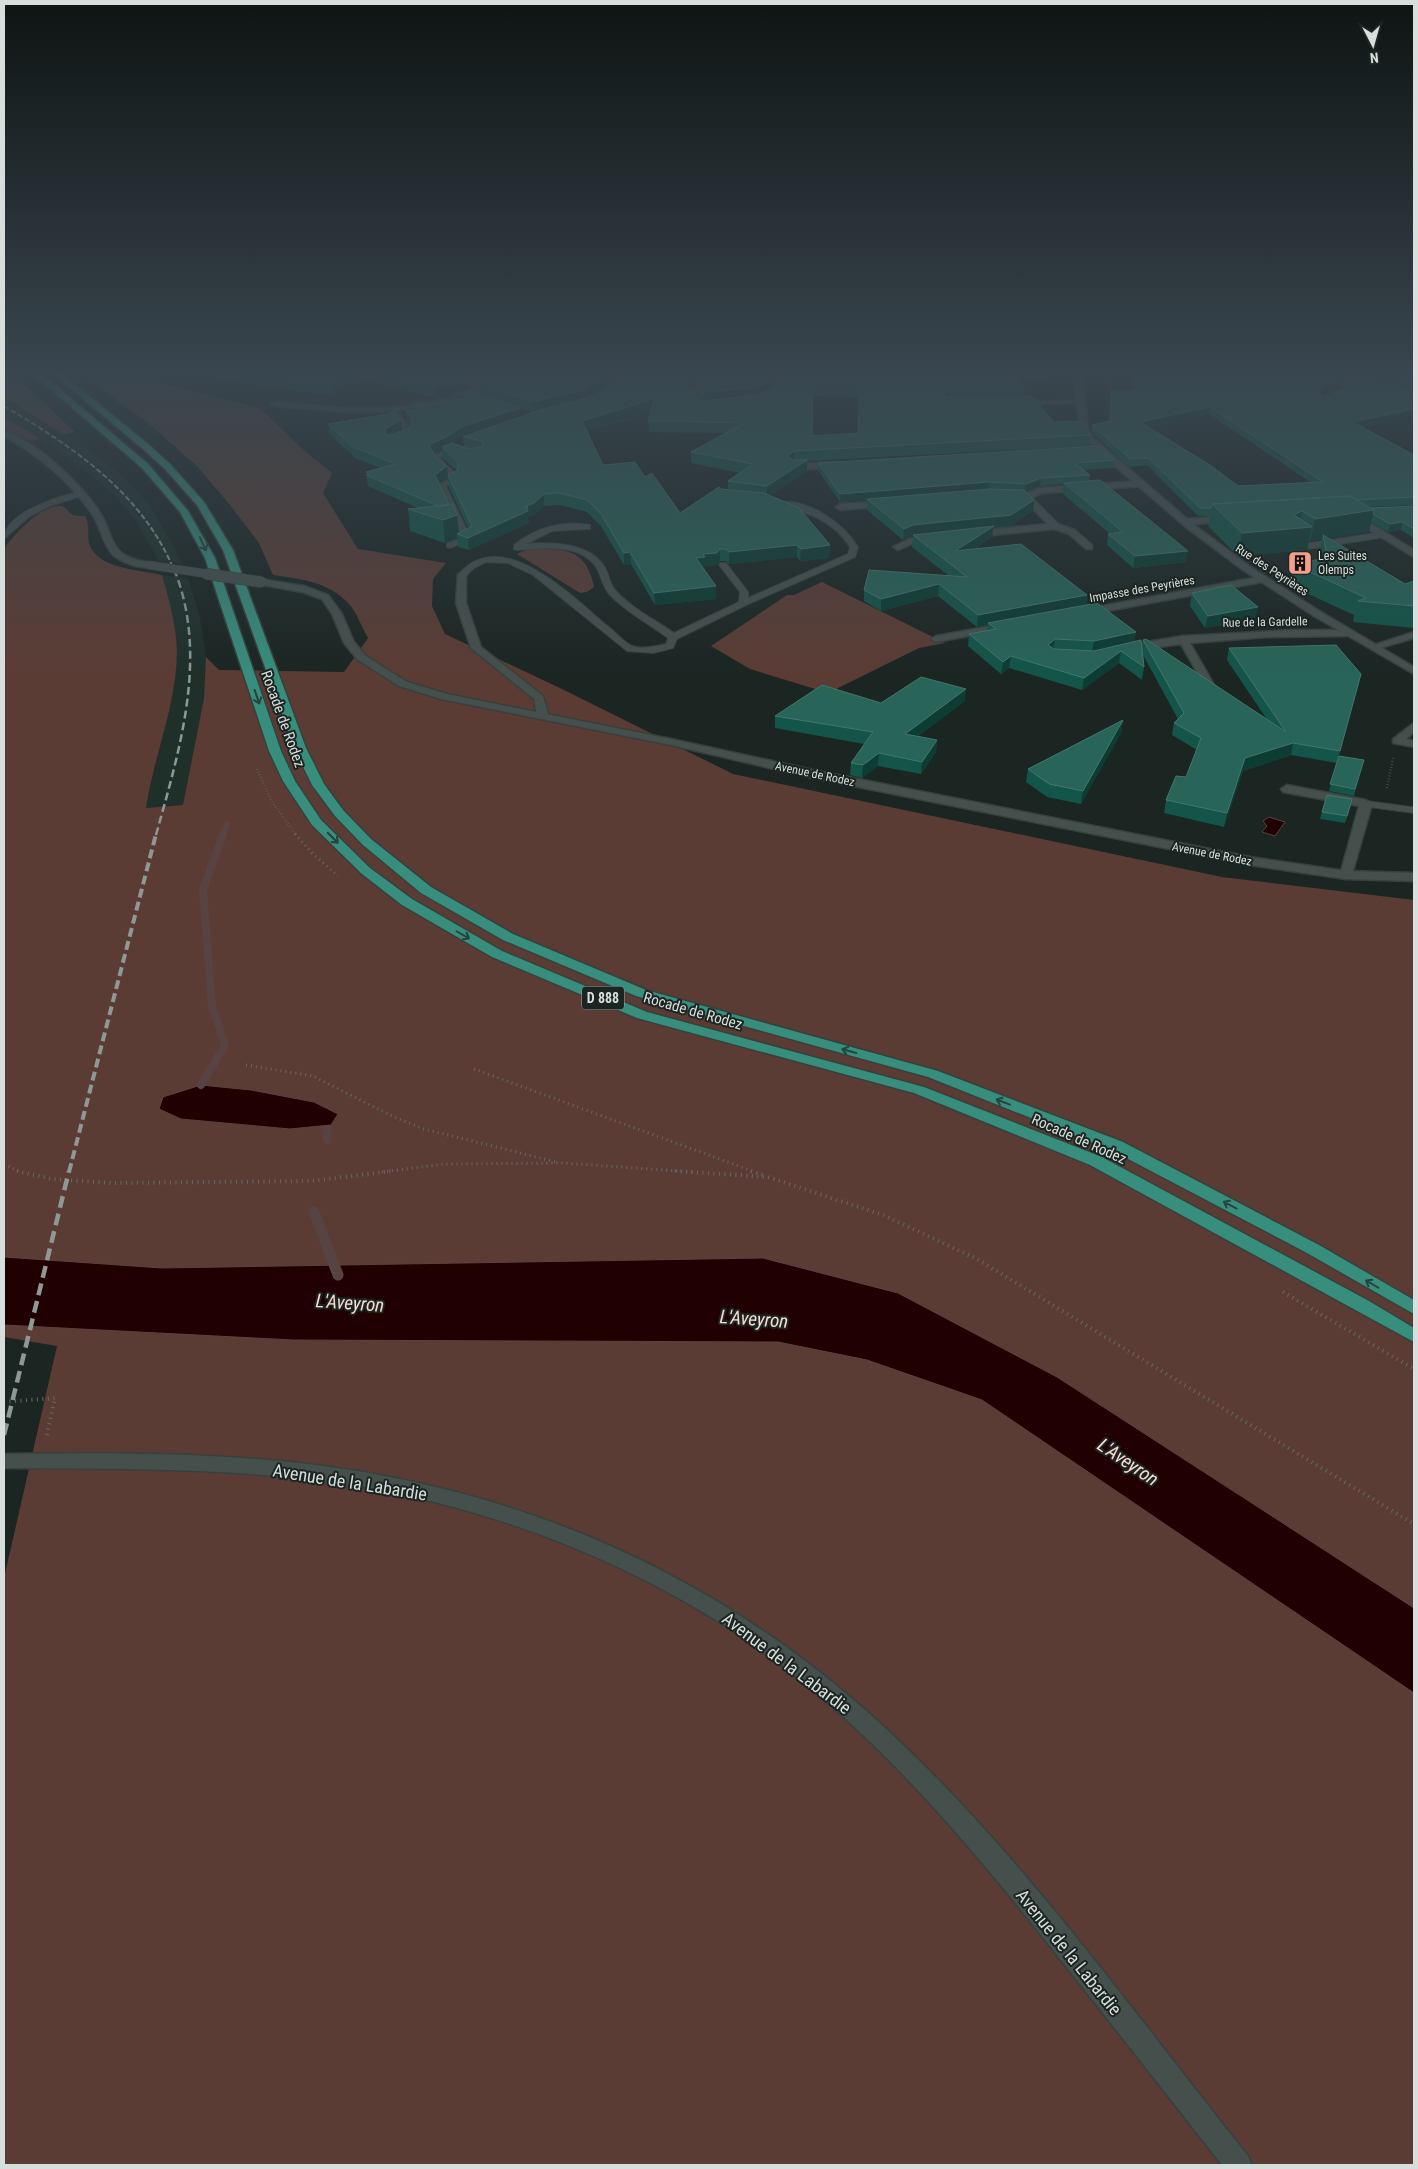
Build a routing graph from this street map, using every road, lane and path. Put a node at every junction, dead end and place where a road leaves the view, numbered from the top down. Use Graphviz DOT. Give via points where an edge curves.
graph roads {
  1 [pos="59,474"];
  2 [pos="152,474"];
  3 [pos="173,474"];
  4 [pos="453,474"];
  5 [pos="1127,474"];
  6 [pos="1140,484"];
  7 [pos="78,494"];
  8 [pos="1005,495"];
  9 [pos="1026,497"];
  10 [pos="769,502"];
  11 [pos="900,502"];
  12 [pos="840,507"];
  13 [pos="1366,512"];
  14 [pos="1239,518"];
  15 [pos="1185,522"];
  16 [pos="1055,526"];
  17 [pos="587,527"];
  18 [pos="1382,535"];
  19 [pos="960,536"];
  20 [pos="4,537"];
  21 [pos="943,537"];
  22 [pos="1295,537"];
  23 [pos="450,545"];
  24 [pos="516,547"];
  25 [pos="898,547"];
  26 [pos="1089,547"];
  27 [pos="1414,554"];
  28 [pos="485,560"];
  29 [pos="723,565"];
  30 [pos="461,576"];
  31 [pos="1264,579"];
  32 [pos="743,603"];
  33 [pos="1072,614"];
  34 [pos="1018,624"];
  35 [pos="1347,633"];
  36 [pos="1414,635"];
  37 [pos="673,637"];
  38 [pos="936,639"];
  39 [pos="1183,639"];
  40 [pos="1373,647"];
  41 [pos="1124,650"];
  42 [pos="1414,671"];
  43 [pos="1208,684"];
  44 [pos="543,718"];
  45 [pos="1414,726"];
  46 [pos="1397,741"];
  47 [pos="1414,744"];
  48 [pos="256,765"];
  49 [pos="1288,789"];
  50 [pos="1366,804"];
  51 [pos="1411,810"];
  52 [pos="1346,875"];
  53 [pos="339,877"];
  54 [pos="1414,877"];
  55 [pos="246,1065"];
  56 [pos="474,1069"];
  57 [pos="562,1163"];
  58 [pos="4,1164"];
  59 [pos="768,1177"];
  60 [pos="1281,1290"];
  61 [pos="1414,1308"];
  62 [pos="1414,1336"];
  63 [pos="1414,1369"];
  64 [pos="4,1402"];
  65 [pos="55,1439"];
  66 [pos="4,1460"];
  67 [pos="1414,1524"];
  68 [pos="1239,2165"];
  1 -- 7 [label="street, Avenue de Rodez"];
  2 -- 62 [label="highway, Rocade de Rodez / D 888, one-way" via="184,512 210,558 275,751 289,781 316,822 366,871 407,902 496,954 642,1015 919,1090 1096,1161 1363,1305"];
  61 -- 3 [label="highway, Rocade de Rodez / D 888, one-way" via="1312,1249 1118,1146 933,1074 641,993 508,938 426,890 367,842 318,785 300,748 228,550 201,504"];
  4 -- 23 [label="lane" via="453,480 442,485 467,539"];
  5 -- 6 [label="street, Rue des Peyrières"];
  6 -- 9 [label="street" via="1040,490"];
  6 -- 15 [label="street, Rue des Peyrières"];
  7 -- 20 [label="lane" via="24,516"];
  7 -- 44 [label="street, Avenue de Rodez, bridge" via="96,513 115,552 126,560 261,582 325,597 337,614 349,643 362,658 403,684 445,697"];
  8 -- 9 [label="street"];
  9 -- 16 [label="street"];
  10 -- 32 [label="lane" via="793,506 831,522 850,539 854,547 852,555"];
  11 -- 12 [label="street"];
  13 -- 18 [label="street" via="1348,513"];
  14 -- 15 [label="street"];
  15 -- 31 [label="street, Rue des Peyrières"];
  16 -- 19 [label="street"];
  16 -- 26 [label="street" via="1072,532"];
  17 -- 24 [label="lane" via="555,526"];
  18 -- 22 [label="lane" via="1309,546"];
  18 -- 27 [label="street"];
  21 -- 25 [label="street" via="912,541"];
  24 -- 28 [label="lane"];
  24 -- 37 [label="lane" via="544,545 568,548 590,556 600,567 610,590"];
  28 -- 30 [label="lane" via="471,566"];
  28 -- 37 [label="lane" via="510,561 536,573 630,648 653,650 670,646"];
  29 -- 32 [label="lane" via="744,592"];
  30 -- 44 [label="street" via="461,603 476,648 539,698"];
  31 -- 33 [label="street, Impasse des Peyrières"];
  31 -- 35 [label="street, Rue des Peyrières"];
  32 -- 37 [label="lane"];
  34 -- 38 [label="street"];
  35 -- 39 [label="street, Rue de la Gardelle" via="1271,633"];
  35 -- 40 [label="street, Rue des Peyrières"];
  36 -- 40 [label="street"];
  39 -- 41 [label="street, Rue de la Gardelle"];
  39 -- 43 [label="street"];
  40 -- 42 [label="street, Rue des Peyrières"];
  44 -- 52 [label="street, Avenue de Rodez" via="1250,861"];
  45 -- 46 [label="street"];
  46 -- 47 [label="street"];
  46 -- 50 [label="path" via="1385,800"];
  48 -- 53 [label="path" via="279,814 301,842"];
  49 -- 50 [label="street"];
  50 -- 51 [label="lane"];
  50 -- 52 [label="street"];
  52 -- 54 [label="street, Avenue de Rodez"];
  55 -- 57 [label="path" via="314,1076 424,1129"];
  56 -- 59 [label="path"];
  57 -- 58 [label="path" via="444,1164 312,1181 248,1183 86,1182 22,1173"];
  57 -- 59 [label="path"];
  59 -- 67 [label="path" via="883,1215 976,1258"];
  60 -- 63 [label="path"];
  64 -- 65 [label="path" via="56,1398 46,1439"];
  66 -- 68 [label="street, Avenue de la Labardie" via="236,1465 388,1484 480,1508 577,1541 648,1572 708,1604 812,1678 924,1780 1044,1918"];
}
